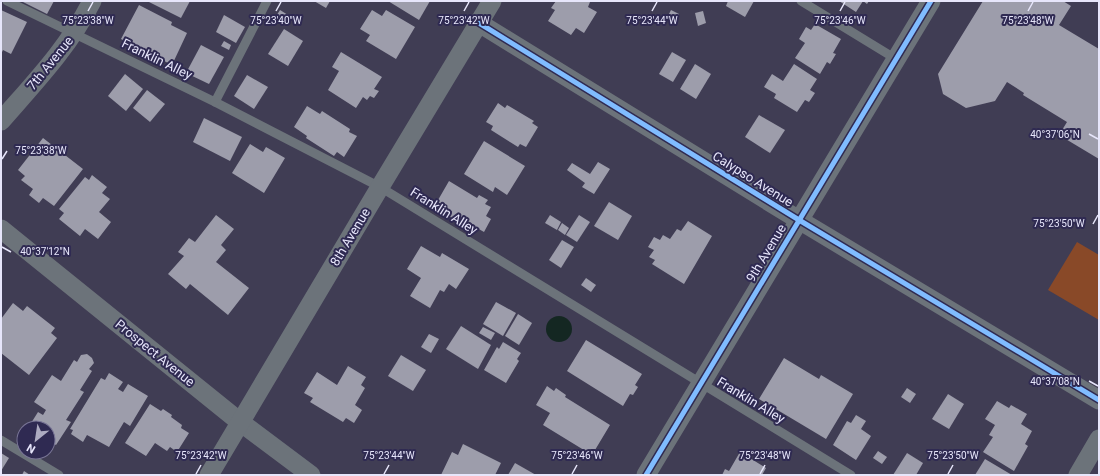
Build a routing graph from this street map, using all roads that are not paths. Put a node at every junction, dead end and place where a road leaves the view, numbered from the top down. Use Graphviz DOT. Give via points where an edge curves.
graph roads {
  1 [pos="7,1"];
  2 [pos="92,1"];
  3 [pos="268,1"];
  4 [pos="492,1"];
  5 [pos="801,1"];
  6 [pos="931,1"];
  7 [pos="479,23"];
  8 [pos="74,34"];
  9 [pos="896,59"];
  10 [pos="215,102"];
  11 [pos="1,122"];
  12 [pos="380,187"];
  13 [pos="799,220"];
  14 [pos="1,229"];
  15 [pos="699,384"];
  16 [pos="1099,400"];
  17 [pos="240,422"];
  18 [pos="1099,439"];
  19 [pos="1,440"];
  20 [pos="59,475"];
  21 [pos="209,475"];
  22 [pos="310,475"];
  23 [pos="646,475"];
  24 [pos="851,475"];
  25 [pos="1078,475"];
  1 -- 8 [label="lane, Franklin Alley"];
  2 -- 8 [label="street, 7th Avenue"];
  3 -- 10 [label="lane"];
  4 -- 7 [label="street, 8th Avenue"];
  5 -- 9 [label="lane"];
  6 -- 9 [label="street, 9th Avenue"];
  7 -- 12 [label="street, 8th Avenue"];
  7 -- 13 [label="street, Calypso Avenue"];
  8 -- 10 [label="lane, Franklin Alley"];
  8 -- 11 [label="street, 7th Avenue"];
  9 -- 13 [label="street, 9th Avenue"];
  10 -- 12 [label="lane, Franklin Alley"];
  12 -- 15 [label="lane, Franklin Alley"];
  12 -- 17 [label="street, 8th Avenue"];
  13 -- 15 [label="street, 9th Avenue"];
  13 -- 16 [label="street, Calypso Avenue"];
  14 -- 17 [label="street, Prospect Avenue"];
  15 -- 23 [label="street, 9th Avenue"];
  15 -- 24 [label="lane, Franklin Alley"];
  17 -- 21 [label="street, 8th Avenue"];
  17 -- 22 [label="street, Prospect Avenue"];
  18 -- 25 [label="street"];
  19 -- 20 [label="lane"];
}
